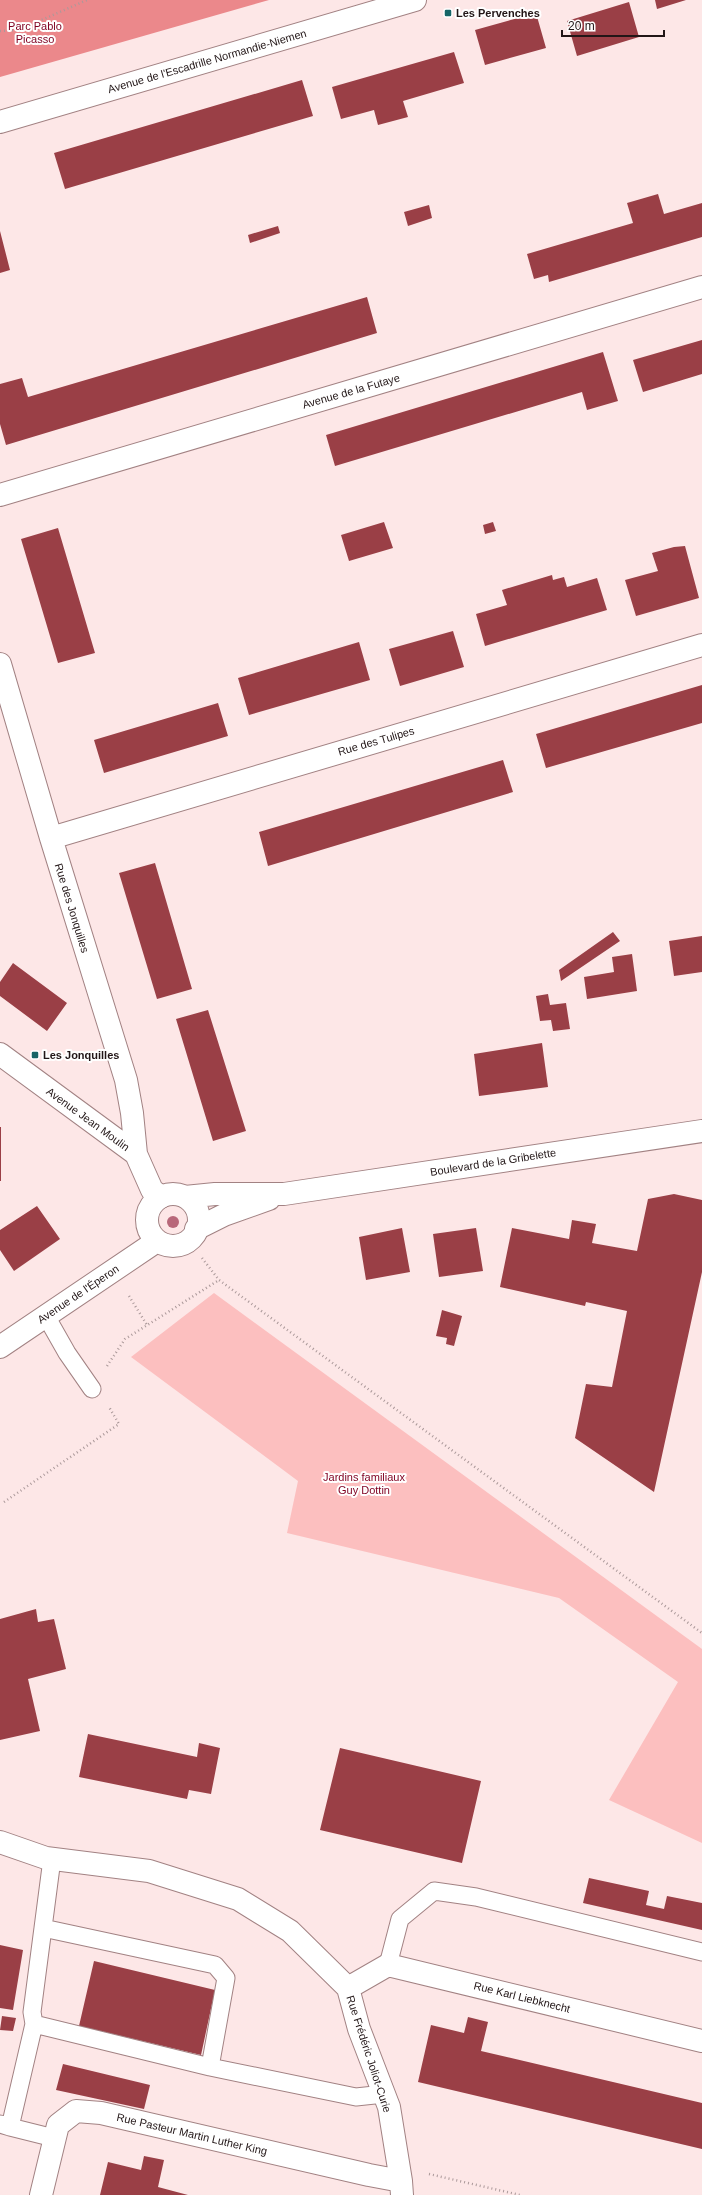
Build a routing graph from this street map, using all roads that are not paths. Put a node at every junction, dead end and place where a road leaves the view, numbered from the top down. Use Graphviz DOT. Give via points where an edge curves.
graph roads {
  1 [pos="415,0"];
  2 [pos="0,122"];
  3 [pos="702,287"];
  4 [pos="0,495"];
  5 [pos="702,645"];
  6 [pos="0,664"];
  7 [pos="50,838"];
  8 [pos="0,1054"];
  9 [pos="702,1131"];
  10 [pos="136,1154"];
  11 [pos="284,1194"];
  12 [pos="161,1197"];
  13 [pos="184,1197"];
  14 [pos="193,1234"];
  15 [pos="157,1241"];
  16 [pos="46,1316"];
  17 [pos="0,1347"];
  18 [pos="92,1389"];
  19 [pos="0,1842"];
  20 [pos="52,1859"];
  21 [pos="43,1928"];
  22 [pos="702,1952"];
  23 [pos="388,1965"];
  24 [pos="348,1988"];
  25 [pos="34,2024"];
  26 [pos="702,2040"];
  27 [pos="210,2067"];
  28 [pos="384,2094"];
  29 [pos="5,2126"];
  30 [pos="54,2138"];
  31 [pos="401,2181"];
  32 [pos="41,2195"];
  1 -- 2 [label="street, Avenue de l'Escadrille Normandie-Niemen"];
  3 -- 4 [label="street, Avenue de la Futaye"];
  5 -- 7 [label="street, Rue des Tulipes"];
  6 -- 7 [label="street, Rue des Jonquilles"];
  7 -- 10 [label="street, Rue des Jonquilles" via="126,1080"];
  8 -- 10 [label="street, Avenue Jean Moulin"];
  9 -- 11 [label="street, Boulevard de la Gribelette"];
  10 -- 12 [label="street, Avenue Jean Moulin" via="152,1190"];
  11 -- 13 [label="street, Boulevard de la Gribelette" via="215,1194"];
  11 -- 14 [label="street, Boulevard de la Gribelette" via="224,1215"];
  12 -- 13 [label="street" via="177,1194"];
  12 -- 15 [label="street" via="149,1209 147,1218 149,1230"];
  13 -- 14 [label="street" via="197,1211 198,1220"];
  14 -- 15 [label="street" via="173,1246"];
  15 -- 16 [label="street, Avenue de l'Éperon"];
  16 -- 17 [label="street, Avenue de l'Éperon"];
  16 -- 18 [label="lane"];
  19 -- 20 [label="street, Rue Frédéric Joliot-Curie"];
  20 -- 21 [label="lane"];
  20 -- 24 [label="street, Rue Frédéric Joliot-Curie" via="149,1871 238,1899 290,1931"];
  21 -- 25 [label="lane" via="32,2012"];
  21 -- 27 [label="lane" via="215,1965 226,1978"];
  22 -- 23 [label="lane" via="476,1897 434,1891 400,1919"];
  23 -- 24 [label="street"];
  23 -- 26 [label="street, Rue Karl Liebknecht"];
  24 -- 28 [label="street, Rue Frédéric Joliot-Curie" via="359,2029"];
  25 -- 27 [label="lane"];
  25 -- 29 [label="lane"];
  27 -- 28 [label="lane" via="356,2097"];
  28 -- 31 [label="street, Rue Frédéric Joliot-Curie"];
  29 -- 30 [label="lane"];
  30 -- 31 [label="street, Rue Pasteur Martin Luther King" via="58,2125 76,2111 101,2113"];
  30 -- 32 [label="street, Rue Pasteur Martin Luther King"];
}
